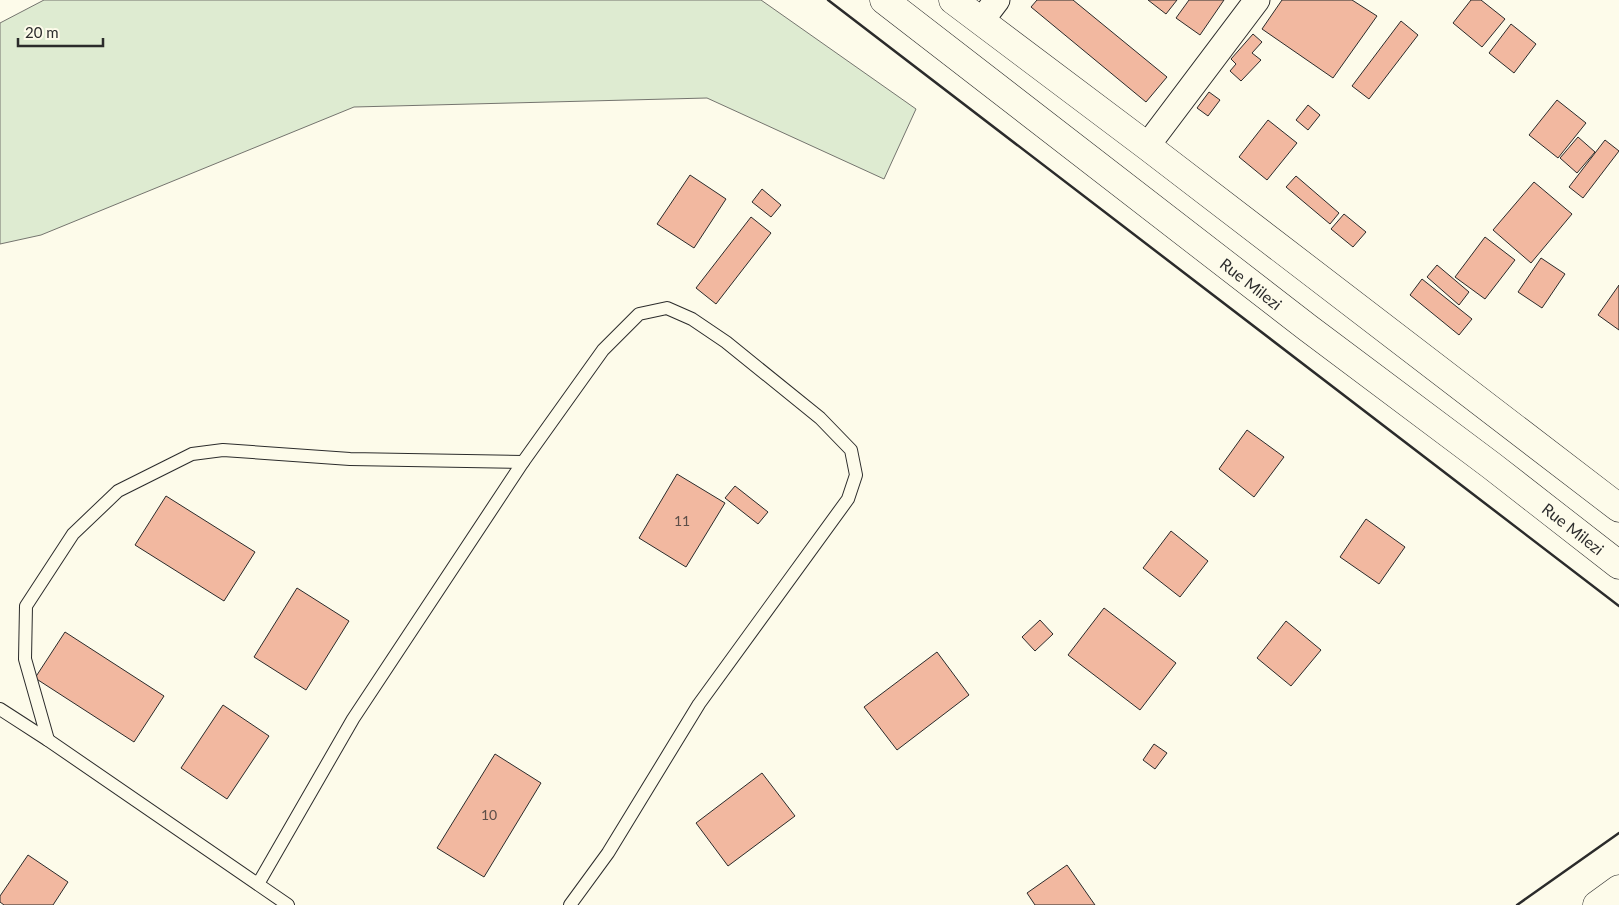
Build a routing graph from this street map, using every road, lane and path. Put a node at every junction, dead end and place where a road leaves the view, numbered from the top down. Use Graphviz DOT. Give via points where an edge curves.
graph roads {
  1 [pos="884,0"];
  2 [pos="953,0"];
  3 [pos="997,0"];
  4 [pos="1257,0"];
  5 [pos="981,21"];
  6 [pos="1147,146"];
  7 [pos="1519,432"];
  8 [pos="523,462"];
  9 [pos="1492,466"];
  10 [pos="1616,499"];
  11 [pos="1619,565"];
  12 [pos="0,709"];
  13 [pos="48,740"];
  14 [pos="258,884"];
  15 [pos="1619,889"];
  16 [pos="288,905"];
  17 [pos="570,905"];
  18 [pos="1597,905"];
  1 -- 9 [label="street, Rue Milezi"];
  2 -- 5 [label="street"];
  3 -- 5 [label="street"];
  4 -- 6 [label="street"];
  5 -- 6 [label="street"];
  6 -- 7 [label="street"];
  7 -- 9 [label="street"];
  7 -- 10 [label="street"];
  8 -- 13 [label="lane" via="350,459 223,450 192,454 118,491 73,534 26,606 25,659"];
  8 -- 14 [label="lane" via="353,719"];
  8 -- 17 [label="lane" via="603,350 639,314 666,308 692,319 726,342 820,418 851,450 856,475 848,500 699,704 608,853"];
  9 -- 11 [label="street, Rue Milezi"];
  12 -- 13 [label="lane"];
  13 -- 14 [label="lane"];
  14 -- 16 [label="lane"];
  15 -- 18 [label="street"];
}
